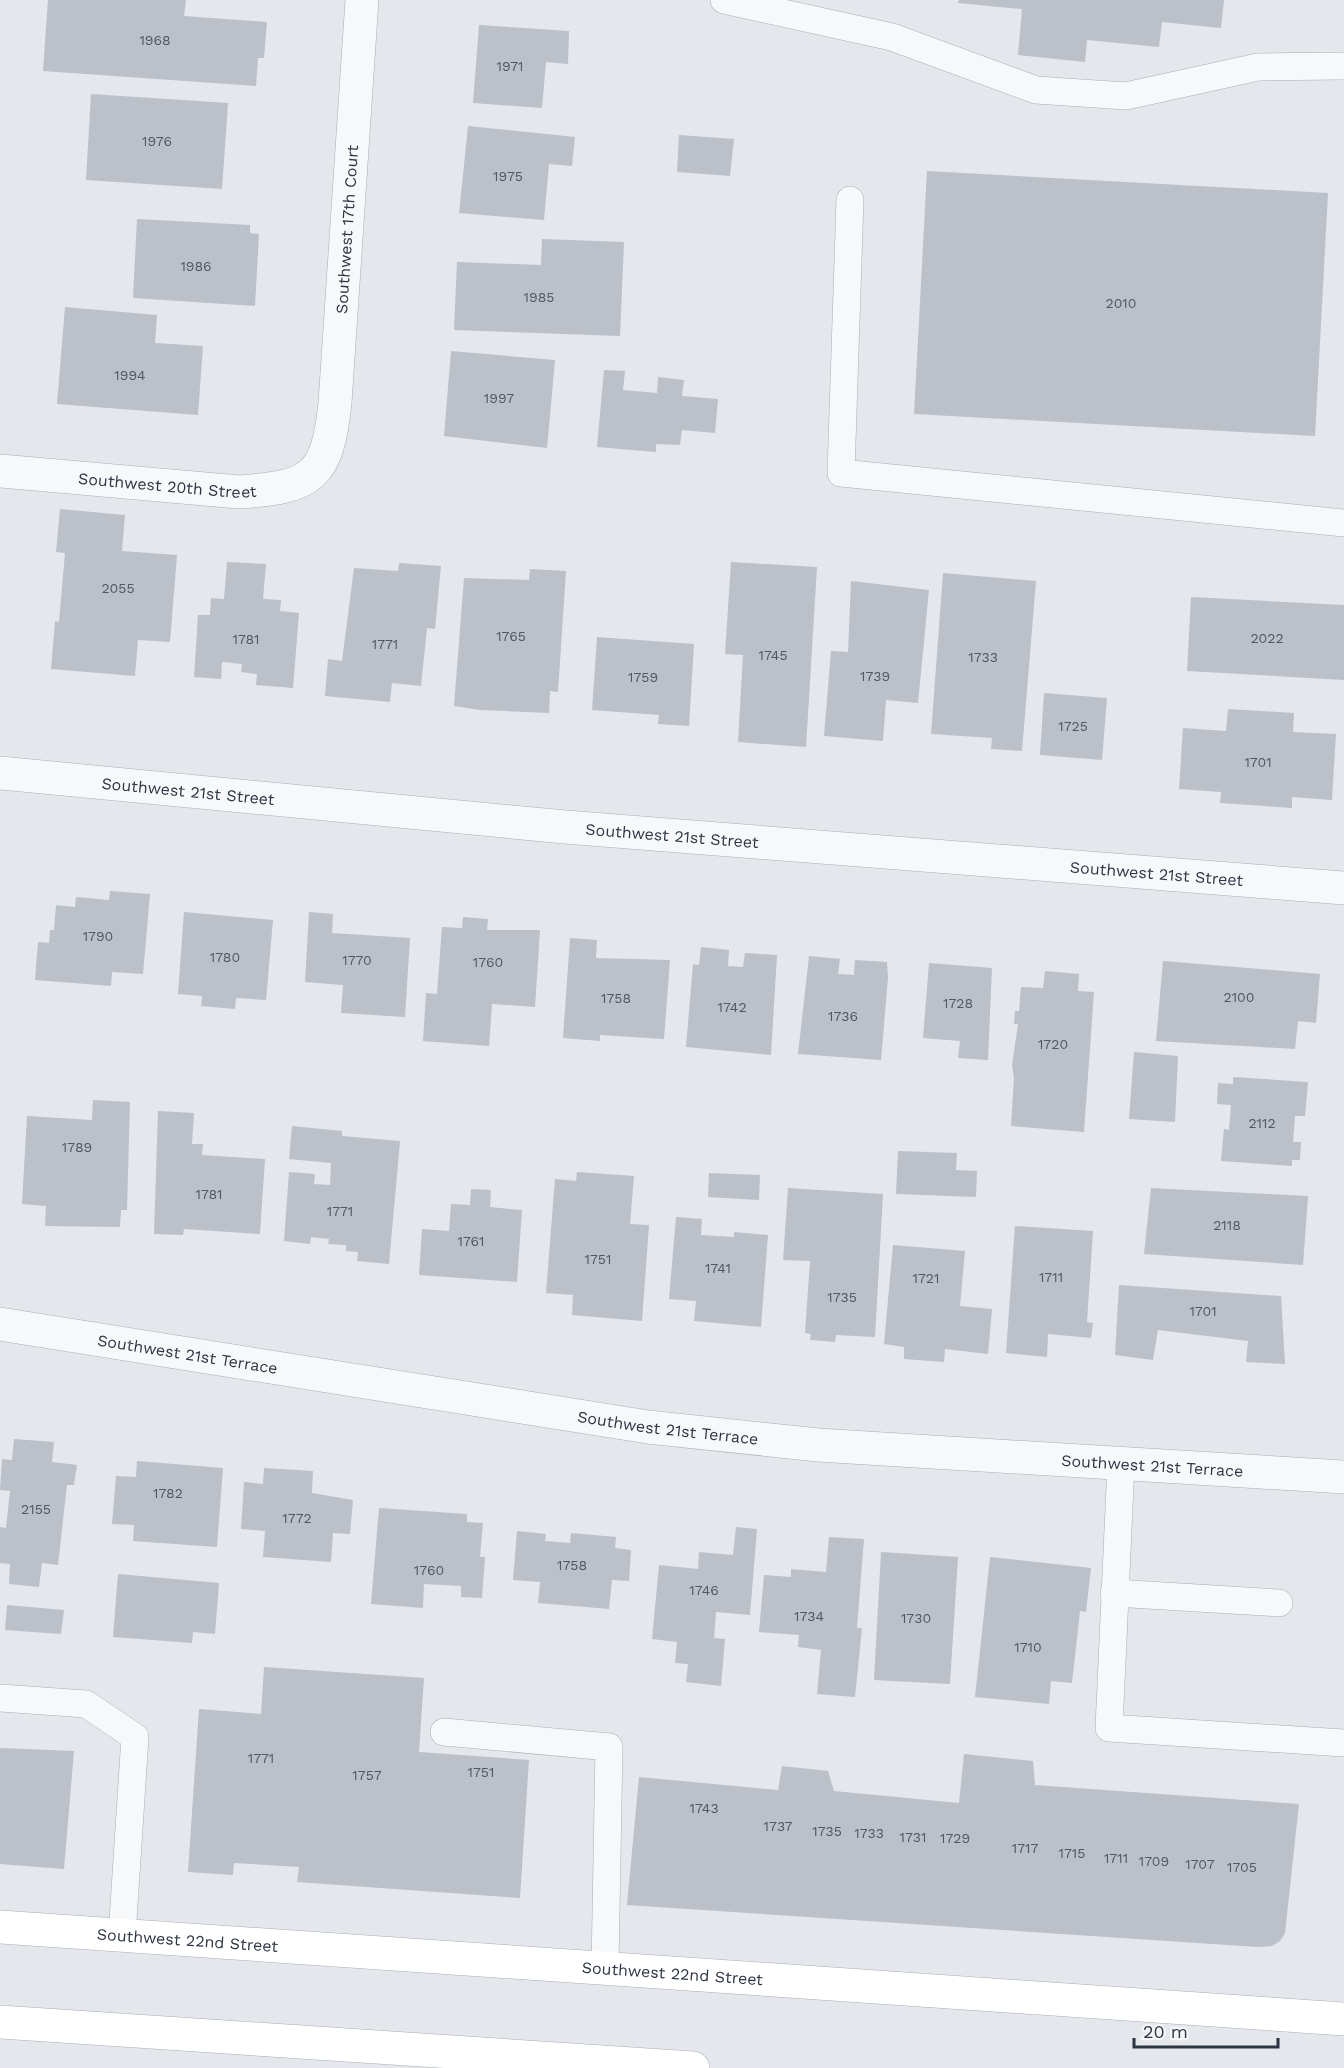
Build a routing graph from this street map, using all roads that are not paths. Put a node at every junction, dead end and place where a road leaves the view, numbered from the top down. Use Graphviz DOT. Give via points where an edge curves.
graph roads {
  1 [pos="362,0"];
  2 [pos="724,0"];
  3 [pos="1344,66"];
  4 [pos="850,200"];
  5 [pos="325,459"];
  6 [pos="0,471"];
  7 [pos="1344,523"];
  8 [pos="0,773"];
  9 [pos="1344,888"];
  10 [pos="0,1324"];
  11 [pos="1121,1464"];
  12 [pos="1344,1477"];
  13 [pos="1114,1593"];
  14 [pos="1279,1603"];
  15 [pos="0,1698"];
  16 [pos="444,1732"];
  17 [pos="1344,1743"];
  18 [pos="0,1927"];
  19 [pos="122,1936"];
  20 [pos="605,1968"];
  21 [pos="1344,2019"];
  22 [pos="0,2022"];
  23 [pos="693,2068"];
  1 -- 5 [label="street, Southwest 17th Court" via="335,403"];
  2 -- 3 [label="lane" via="892,37 1036,90 1126,96 1258,67"];
  4 -- 7 [label="lane" via="841,473"];
  5 -- 6 [label="street, Southwest 20th Street" via="316,471 296,482 272,490 238,492"];
  8 -- 9 [label="street, Southwest 21st Street" via="565,827"];
  10 -- 11 [label="street, Southwest 21st Terrace" via="648,1427 818,1445"];
  11 -- 12 [label="street, Southwest 21st Terrace"];
  11 -- 13 [label="lane"];
  13 -- 14 [label="lane"];
  13 -- 17 [label="lane" via="1109,1728"];
  15 -- 19 [label="lane" via="86,1704 135,1737"];
  16 -- 20 [label="lane" via="609,1747"];
  18 -- 19 [label="main road, Southwest 22nd Street"];
  19 -- 20 [label="main road, Southwest 22nd Street"];
  20 -- 21 [label="main road, Southwest 22nd Street"];
  22 -- 23 [label="main road"];
}
